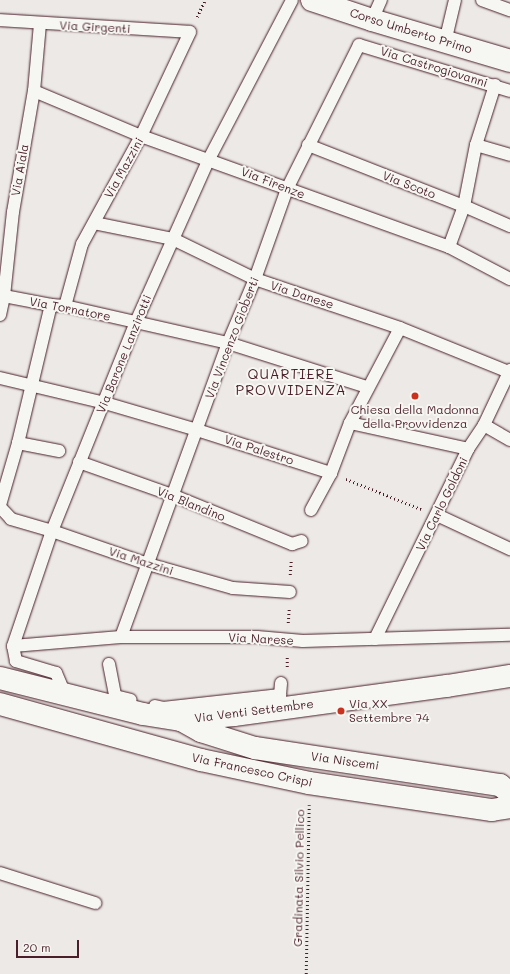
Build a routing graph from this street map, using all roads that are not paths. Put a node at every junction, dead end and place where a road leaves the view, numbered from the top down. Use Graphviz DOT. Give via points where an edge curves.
graph roads {
  1 [pos="292,0"];
  2 [pos="312,0"];
  3 [pos="380,0"];
  4 [pos="455,0"];
  5 [pos="482,0"];
  6 [pos="510,10"];
  7 [pos="0,20"];
  8 [pos="372,20"];
  9 [pos="40,24"];
  10 [pos="190,32"];
  11 [pos="445,42"];
  12 [pos="359,45"];
  13 [pos="510,61"];
  14 [pos="495,85"];
  15 [pos="34,91"];
  16 [pos="510,91"];
  17 [pos="141,136"];
  18 [pos="308,145"];
  19 [pos="476,145"];
  20 [pos="510,155"];
  21 [pos="209,159"];
  22 [pos="288,189"];
  23 [pos="464,206"];
  24 [pos="94,223"];
  25 [pos="510,226"];
  26 [pos="173,239"];
  27 [pos="449,247"];
  28 [pos="255,279"];
  29 [pos="510,279"];
  30 [pos="4,296"];
  31 [pos="51,305"];
  32 [pos="65,306"];
  33 [pos="0,315"];
  34 [pos="136,322"];
  35 [pos="400,328"];
  36 [pos="228,343"];
  37 [pos="509,371"];
  38 [pos="0,378"];
  39 [pos="31,385"];
  40 [pos="367,388"];
  41 [pos="105,403"];
  42 [pos="350,423"];
  43 [pos="484,425"];
  44 [pos="197,430"];
  45 [pos="510,440"];
  46 [pos="18,442"];
  47 [pos="468,449"];
  48 [pos="59,451"];
  49 [pos="79,462"];
  50 [pos="331,473"];
  51 [pos="172,496"];
  52 [pos="0,506"];
  53 [pos="311,510"];
  54 [pos="437,515"];
  55 [pos="52,531"];
  56 [pos="302,541"];
  57 [pos="510,549"];
  58 [pos="148,564"];
  59 [pos="290,592"];
  60 [pos="510,635"];
  61 [pos="121,637"];
  62 [pos="375,639"];
  63 [pos="13,646"];
  64 [pos="109,664"];
  65 [pos="510,676"];
  66 [pos="0,678"];
  67 [pos="281,683"];
  68 [pos="65,694"];
  69 [pos="0,704"];
  70 [pos="181,720"];
  71 [pos="510,793"];
  72 [pos="510,806"];
  73 [pos="0,873"];
  74 [pos="95,902"];
  1 -- 21 [label="lane, Via Barone Lanzirotti"];
  2 -- 8 [label="street, Corso Umberto Primo"];
  3 -- 8 [label="lane"];
  4 -- 11 [label="lane"];
  5 -- 6 [label="lane"];
  7 -- 9 [label="lane, Via Girgenti"];
  8 -- 11 [label="street, Corso Umberto Primo"];
  9 -- 10 [label="lane, Via Girgenti"];
  9 -- 15 [label="lane, Via Aiala"];
  10 -- 17 [label="lane, Via Mazzini"];
  11 -- 13 [label="street, Corso Umberto Primo"];
  12 -- 14 [label="lane, Via Castrogiovanni"];
  12 -- 18 [label="lane, Via Vincenzo Gioberti"];
  14 -- 16 [label="lane, Via Castrogiovanni"];
  14 -- 19 [label="lane"];
  15 -- 17 [label="lane, Via Firenze"];
  15 -- 30 [label="lane, Via Aiala" via="13,212"];
  17 -- 21 [label="lane, Via Firenze"];
  17 -- 24 [label="lane, Via Mazzini"];
  18 -- 22 [label="lane, Via Vincenzo Gioberti"];
  18 -- 23 [label="lane, Via Scoto"];
  19 -- 20 [label="lane"];
  19 -- 23 [label="lane"];
  21 -- 22 [label="lane, Via Firenze"];
  21 -- 26 [label="lane, Via Barone Lanzirotti"];
  22 -- 27 [label="lane, Via Firenze"];
  22 -- 28 [label="lane, Via Vincenzo Gioberti"];
  23 -- 25 [label="lane, Via Scoto"];
  23 -- 27 [label="lane"];
  24 -- 26 [label="lane, Via Danese"];
  24 -- 32 [label="lane, Via Mazzini" via="82,244"];
  26 -- 28 [label="lane, Via Danese"];
  26 -- 34 [label="lane, Via Barone Lanzirotti"];
  27 -- 29 [label="lane, Via Firenze"];
  28 -- 35 [label="lane, Via Danese"];
  28 -- 36 [label="lane, Via Vincenzo Gioberti"];
  30 -- 31 [label="lane, Via Tornatore"];
  30 -- 33 [label="lane, Via Aiala"];
  31 -- 32 [label="lane, Via Tornatore"];
  31 -- 39 [label="lane, Via Mazzini"];
  32 -- 34 [label="lane, Via Tornatore"];
  34 -- 36 [label="lane, Via Tornatore"];
  34 -- 41 [label="lane, Via Barone Lanzirotti"];
  35 -- 37 [label="lane, Via Danese"];
  35 -- 40 [label="lane"];
  36 -- 40 [label="lane, Via Tornatore"];
  36 -- 44 [label="lane, Via Vincenzo Gioberti"];
  37 -- 43 [label="lane, Via Carlo Goldoni"];
  38 -- 39 [label="lane, Via Palestro"];
  39 -- 41 [label="lane, Via Palestro"];
  39 -- 46 [label="lane, Via Mazzini"];
  40 -- 42 [label="lane"];
  41 -- 44 [label="lane, Via Palestro"];
  41 -- 49 [label="lane, Via Barone Lanzirotti"];
  42 -- 47 [label="lane"];
  42 -- 50 [label="lane"];
  43 -- 45 [label="lane"];
  43 -- 47 [label="lane, Via Carlo Goldoni"];
  44 -- 50 [label="lane, Via Palestro"];
  44 -- 51 [label="lane, Via Vincenzo Gioberti"];
  46 -- 48 [label="lane"];
  46 -- 52 [label="lane, Via Mazzini"];
  47 -- 54 [label="lane, Via Carlo Goldoni"];
  49 -- 51 [label="lane, Via Blandino"];
  49 -- 55 [label="lane, Via Barone Lanzirotti"];
  50 -- 53 [label="lane"];
  51 -- 56 [label="lane, Via Blandino" via="292,544"];
  51 -- 58 [label="lane, Via Vincenzo Gioberti"];
  52 -- 55 [label="lane, Via Mazzini" via="11,519"];
  54 -- 57 [label="lane"];
  54 -- 62 [label="lane, Via Carlo Goldoni"];
  55 -- 58 [label="lane, Via Mazzini"];
  55 -- 63 [label="lane, Via Barone Lanzirotti"];
  58 -- 59 [label="lane, Via Mazzini" via="232,588"];
  58 -- 61 [label="lane, Via Vincenzo Gioberti"];
  60 -- 62 [label="lane, Via Narese"];
  61 -- 62 [label="lane, Via Narese" via="257,637 303,641"];
  61 -- 63 [label="lane, Via Narese"];
  63 -- 68 [label="lane" via="16,661 56,674"];
  64 -- 67 [label="lane" via="115,696 163,708 280,695"];
  65 -- 70 [label="street, Via Venti Settembre" via="234,715"];
  66 -- 68 [label="street, Via Venti Settembre"];
  68 -- 70 [label="street, Via Venti Settembre" via="143,714"];
  69 -- 72 [label="street, Via Francesco Crispi" via="201,760 309,783 492,810"];
  70 -- 71 [label="street, Via Niscemi" via="201,731 255,748 500,785"];
  73 -- 74 [label="lane"];
}
